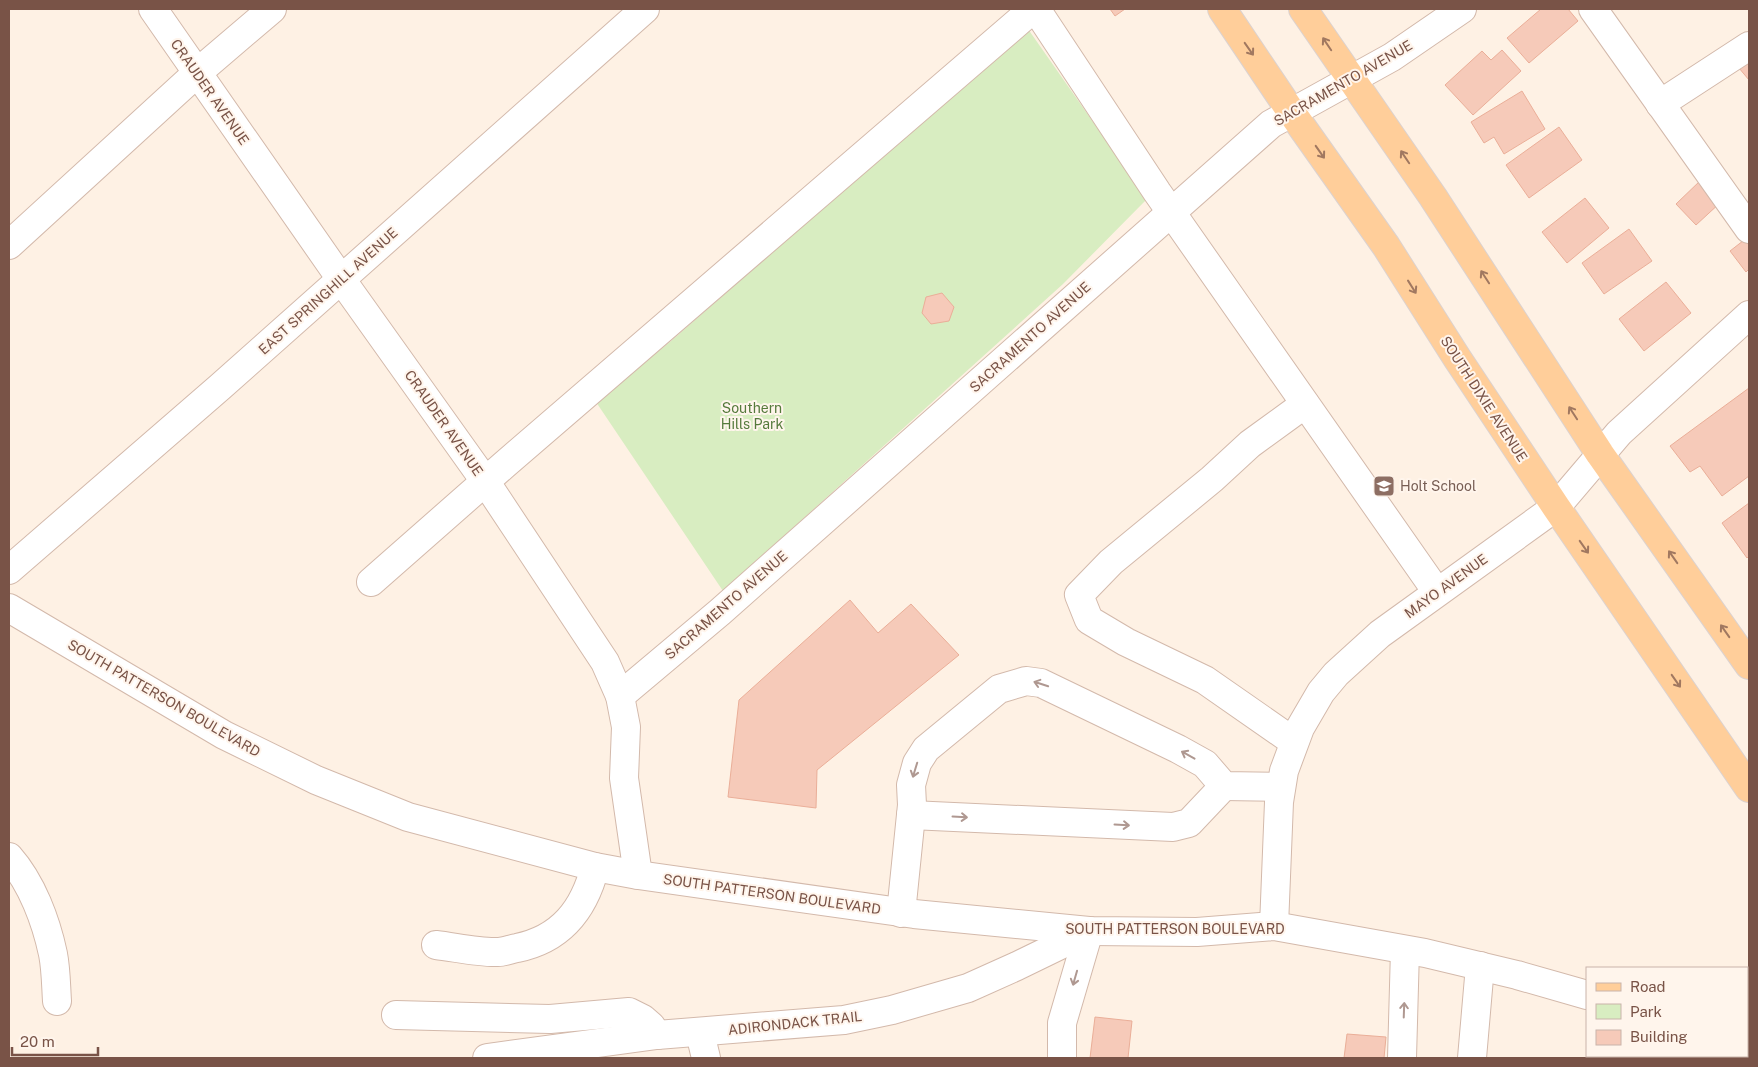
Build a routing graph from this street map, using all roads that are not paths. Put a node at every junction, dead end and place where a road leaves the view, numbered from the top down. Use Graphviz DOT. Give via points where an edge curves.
graph roads {
  1 [pos="153,9"];
  2 [pos="272,9"];
  3 [pos="645,9"];
  4 [pos="1035,9"];
  5 [pos="1222,9"];
  6 [pos="1303,9"];
  7 [pos="1462,9"];
  8 [pos="1593,9"];
  9 [pos="1749,46"];
  10 [pos="197,73"];
  11 [pos="1352,80"];
  12 [pos="1660,104"];
  13 [pos="1292,113"];
  14 [pos="1171,212"];
  15 [pos="1749,229"];
  16 [pos="9,245"];
  17 [pos="341,279"];
  18 [pos="1749,315"];
  19 [pos="1306,404"];
  20 [pos="1600,454"];
  21 [pos="485,481"];
  22 [pos="1556,507"];
  23 [pos="9,570"];
  24 [pos="371,582"];
  25 [pos="1438,592"];
  26 [pos="9,608"];
  27 [pos="1749,666"];
  28 [pos="620,696"];
  29 [pos="1294,742"];
  30 [pos="1224,786"];
  31 [pos="1281,787"];
  32 [pos="1749,788"];
  33 [pos="911,815"];
  34 [pos="9,857"];
  35 [pos="595,867"];
  36 [pos="638,875"];
  37 [pos="901,913"];
  38 [pos="1274,926"];
  39 [pos="1089,931"];
  40 [pos="436,945"];
  41 [pos="1405,950"];
  42 [pos="1480,966"];
  43 [pos="1586,995"];
  44 [pos="57,1001"];
  45 [pos="396,1015"];
  46 [pos="658,1035"];
  47 [pos="703,1045"];
  48 [pos="487,1058"];
  49 [pos="1062,1058"];
  50 [pos="1402,1058"];
  51 [pos="1472,1058"];
  1 -- 10 [label="street, CRAUDER AVENUE"];
  2 -- 10 [label="street"];
  3 -- 17 [label="street, EAST SPRINGHILL AVENUE"];
  4 -- 14 [label="street"];
  4 -- 21 [label="street"];
  5 -- 13 [label="main road, SOUTH DIXIE AVENUE, one-way"];
  11 -- 6 [label="main road, one-way"];
  7 -- 11 [label="street, SACRAMENTO AVENUE"];
  8 -- 12 [label="street"];
  9 -- 12 [label="street"];
  10 -- 16 [label="street"];
  10 -- 17 [label="street, CRAUDER AVENUE"];
  11 -- 13 [label="street, SACRAMENTO AVENUE"];
  20 -- 11 [label="main road, one-way" via="1433,197"];
  12 -- 15 [label="street"];
  13 -- 14 [label="street, SACRAMENTO AVENUE" via="1271,124"];
  13 -- 22 [label="main road, SOUTH DIXIE AVENUE, one-way" via="1386,246"];
  14 -- 19 [label="street"];
  14 -- 28 [label="street, SACRAMENTO AVENUE" via="720,612"];
  17 -- 21 [label="street, CRAUDER AVENUE"];
  17 -- 23 [label="street, EAST SPRINGHILL AVENUE"];
  18 -- 20 [label="street, MAYO AVENUE"];
  19 -- 25 [label="street"];
  19 -- 29 [label="street" via="1250,444 1079,594 1089,620 1126,642 1205,680"];
  20 -- 22 [label="street, MAYO AVENUE"];
  27 -- 20 [label="main road, one-way"];
  21 -- 24 [label="street"];
  21 -- 28 [label="street, CRAUDER AVENUE" via="605,662"];
  22 -- 25 [label="street, MAYO AVENUE"];
  22 -- 32 [label="main road, SOUTH DIXIE AVENUE, one-way"];
  25 -- 29 [label="street, MAYO AVENUE" via="1380,634 1336,674 1321,692"];
  26 -- 35 [label="street, SOUTH PATTERSON BOULEVARD" via="224,735 316,780 408,817"];
  28 -- 36 [label="street, CRAUDER AVENUE" via="626,727 624,778"];
  29 -- 31 [label="street, MAYO AVENUE"];
  30 -- 31 [label="street"];
  33 -- 30 [label="street, one-way" via="1173,827 1189,823"];
  30 -- 33 [label="street, one-way" via="1205,764 1178,749 1041,683 1026,681 999,690 926,749 917,763 911,785"];
  31 -- 38 [label="street, MAYO AVENUE"];
  33 -- 37 [label="street"];
  34 -- 44 [label="street" via="27,883 42,916 53,955"];
  35 -- 36 [label="street, SOUTH PATTERSON BOULEVARD"];
  35 -- 40 [label="street" via="583,902 561,928 534,944 498,952"];
  36 -- 37 [label="street, SOUTH PATTERSON BOULEVARD"];
  37 -- 39 [label="street, SOUTH PATTERSON BOULEVARD"];
  38 -- 39 [label="street, SOUTH PATTERSON BOULEVARD" via="1197,932"];
  38 -- 41 [label="street, SOUTH PATTERSON BOULEVARD"];
  39 -- 47 [label="street, ADIRONDACK TRAIL" via="968,988 892,1010"];
  39 -- 49 [label="street, one-way" via="1062,1023"];
  41 -- 42 [label="street, SOUTH PATTERSON BOULEVARD"];
  50 -- 41 [label="street, one-way"];
  42 -- 43 [label="street, SOUTH PATTERSON BOULEVARD"];
  42 -- 51 [label="street"];
  45 -- 46 [label="street" via="550,1019 629,1012 643,1019"];
  46 -- 47 [label="street, ADIRONDACK TRAIL"];
  46 -- 48 [label="street, ADIRONDACK TRAIL"];
}
